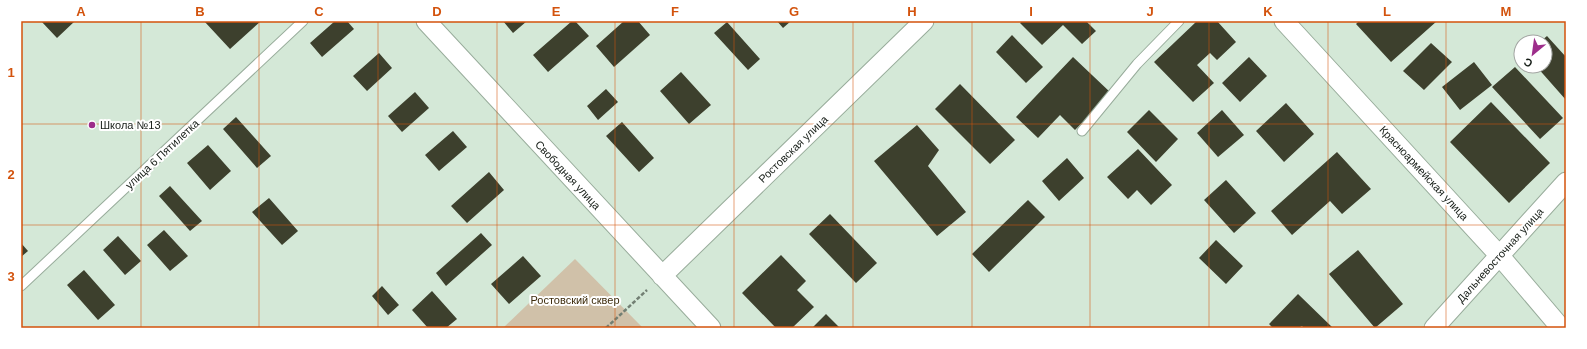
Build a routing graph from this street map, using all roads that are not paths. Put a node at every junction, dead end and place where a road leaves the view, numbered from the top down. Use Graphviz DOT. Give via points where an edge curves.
graph roads {
  1 [pos="304,21"];
  2 [pos="426,21"];
  3 [pos="924,21"];
  4 [pos="1179,21"];
  5 [pos="1284,21"];
  6 [pos="1082,131"];
  7 [pos="1566,182"];
  8 [pos="1499,255"];
  9 [pos="662,276"];
  10 [pos="21,286"];
  11 [pos="711,328"];
  12 [pos="1434,328"];
  13 [pos="1561,328"];
  1 -- 10 [label="lane, улица 6 Пятилетка"];
  2 -- 9 [label="street, Свободная улица"];
  3 -- 9 [label="street, Ростовская улица"];
  4 -- 6 [label="lane" via="1137,64"];
  5 -- 8 [label="street, Красноармейская улица"];
  7 -- 8 [label="street, Дальневосточная улица"];
  8 -- 12 [label="street, Дальневосточная улица"];
  8 -- 13 [label="street, Красноармейская улица"];
  9 -- 11 [label="street, Свободная улица"];
}
